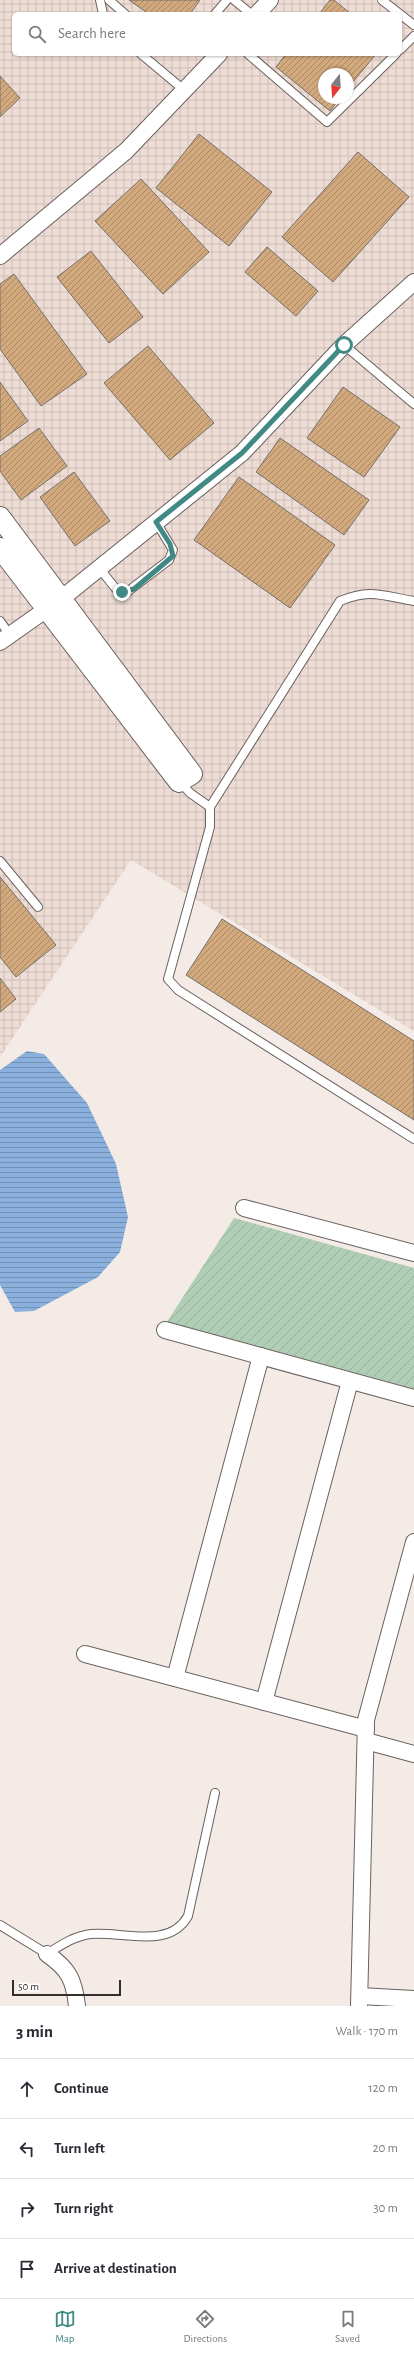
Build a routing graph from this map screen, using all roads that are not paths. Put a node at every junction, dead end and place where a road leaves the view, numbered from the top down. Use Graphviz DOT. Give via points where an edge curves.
graph roads {
  1 [pos="100,0"];
  2 [pos="109,0"];
  3 [pos="227,0"];
  4 [pos="234,0"];
  5 [pos="270,0"];
  6 [pos="382,0"];
  7 [pos="103,12"];
  8 [pos="123,12"];
  9 [pos="217,12"];
  10 [pos="249,12"];
  11 [pos="259,12"];
  12 [pos="397,12"];
  13 [pos="402,16"];
  14 [pos="414,25"];
  15 [pos="414,36"];
  16 [pos="402,48"];
  17 [pos="143,56"];
  18 [pos="217,56"];
  19 [pos="250,56"];
  20 [pos="394,56"];
  21 [pos="184,90"];
  22 [pos="0,256"];
  23 [pos="414,282"];
  24 [pos="344,345"];
  25 [pos="414,404"];
  26 [pos="0,517"];
  27 [pos="156,522"];
  28 [pos="0,548"];
  29 [pos="100,569"];
  30 [pos="414,601"];
  31 [pos="54,604"];
  32 [pos="0,621"];
  33 [pos="5,638"];
  34 [pos="185,778"];
  35 [pos="210,807"];
  36 [pos="0,861"];
  37 [pos="38,907"];
  38 [pos="414,1139"];
  39 [pos="244,1208"];
  40 [pos="414,1253"];
  41 [pos="165,1330"];
  42 [pos="261,1356"];
  43 [pos="350,1381"];
  44 [pos="414,1398"];
  45 [pos="414,1542"];
  46 [pos="85,1654"];
  47 [pos="175,1678"];
  48 [pos="264,1702"];
  49 [pos="366,1735"];
  50 [pos="414,1754"];
  51 [pos="215,1793"];
  52 [pos="0,1925"];
  53 [pos="47,1954"];
  54 [pos="414,1999"];
  55 [pos="360,2001"];
  56 [pos="77,2006"];
  1 -- 7 [label="lane"];
  2 -- 8 [label="lane"];
  3 -- 9 [label="lane"];
  4 -- 10 [label="lane"];
  5 -- 11 [label="street"];
  6 -- 12 [label="lane"];
  13 -- 14 [label="lane"];
  15 -- 16 [label="lane"];
  17 -- 21 [label="lane"];
  18 -- 21 [label="street"];
  19 -- 20 [label="lane" via="327,122"];
  21 -- 22 [label="street" via="126,151"];
  23 -- 24 [label="street"];
  24 -- 25 [label="lane"];
  24 -- 27 [label="street" via="242,453"];
  26 -- 31 [label="street"];
  27 -- 29 [label="street"];
  27 -- 29 [label="lane" via="173,550 170,560 127,592 116,589"];
  28 -- 31 [label="street"];
  29 -- 31 [label="street"];
  30 -- 35 [label="lane" via="372,592 340,602"];
  31 -- 33 [label="street"];
  31 -- 34 [label="street"];
  32 -- 33 [label="lane"];
  34 -- 35 [label="lane" via="190,793"];
  35 -- 38 [label="lane" via="210,826 168,979 178,990"];
  36 -- 37 [label="lane"];
  39 -- 40 [label="street"];
  41 -- 42 [label="street"];
  42 -- 43 [label="street"];
  42 -- 47 [label="street"];
  43 -- 44 [label="street"];
  43 -- 48 [label="street"];
  45 -- 49 [label="street" via="366,1720"];
  46 -- 47 [label="street"];
  47 -- 48 [label="street"];
  48 -- 49 [label="street"];
  49 -- 50 [label="street"];
  49 -- 55 [label="street"];
  51 -- 53 [label="lane" via="188,1916 177,1930 156,1936 90,1934 76,1937"];
  52 -- 53 [label="lane"];
  53 -- 56 [label="street" via="59,1962 68,1973 75,1990"];
  54 -- 55 [label="street"];
}
